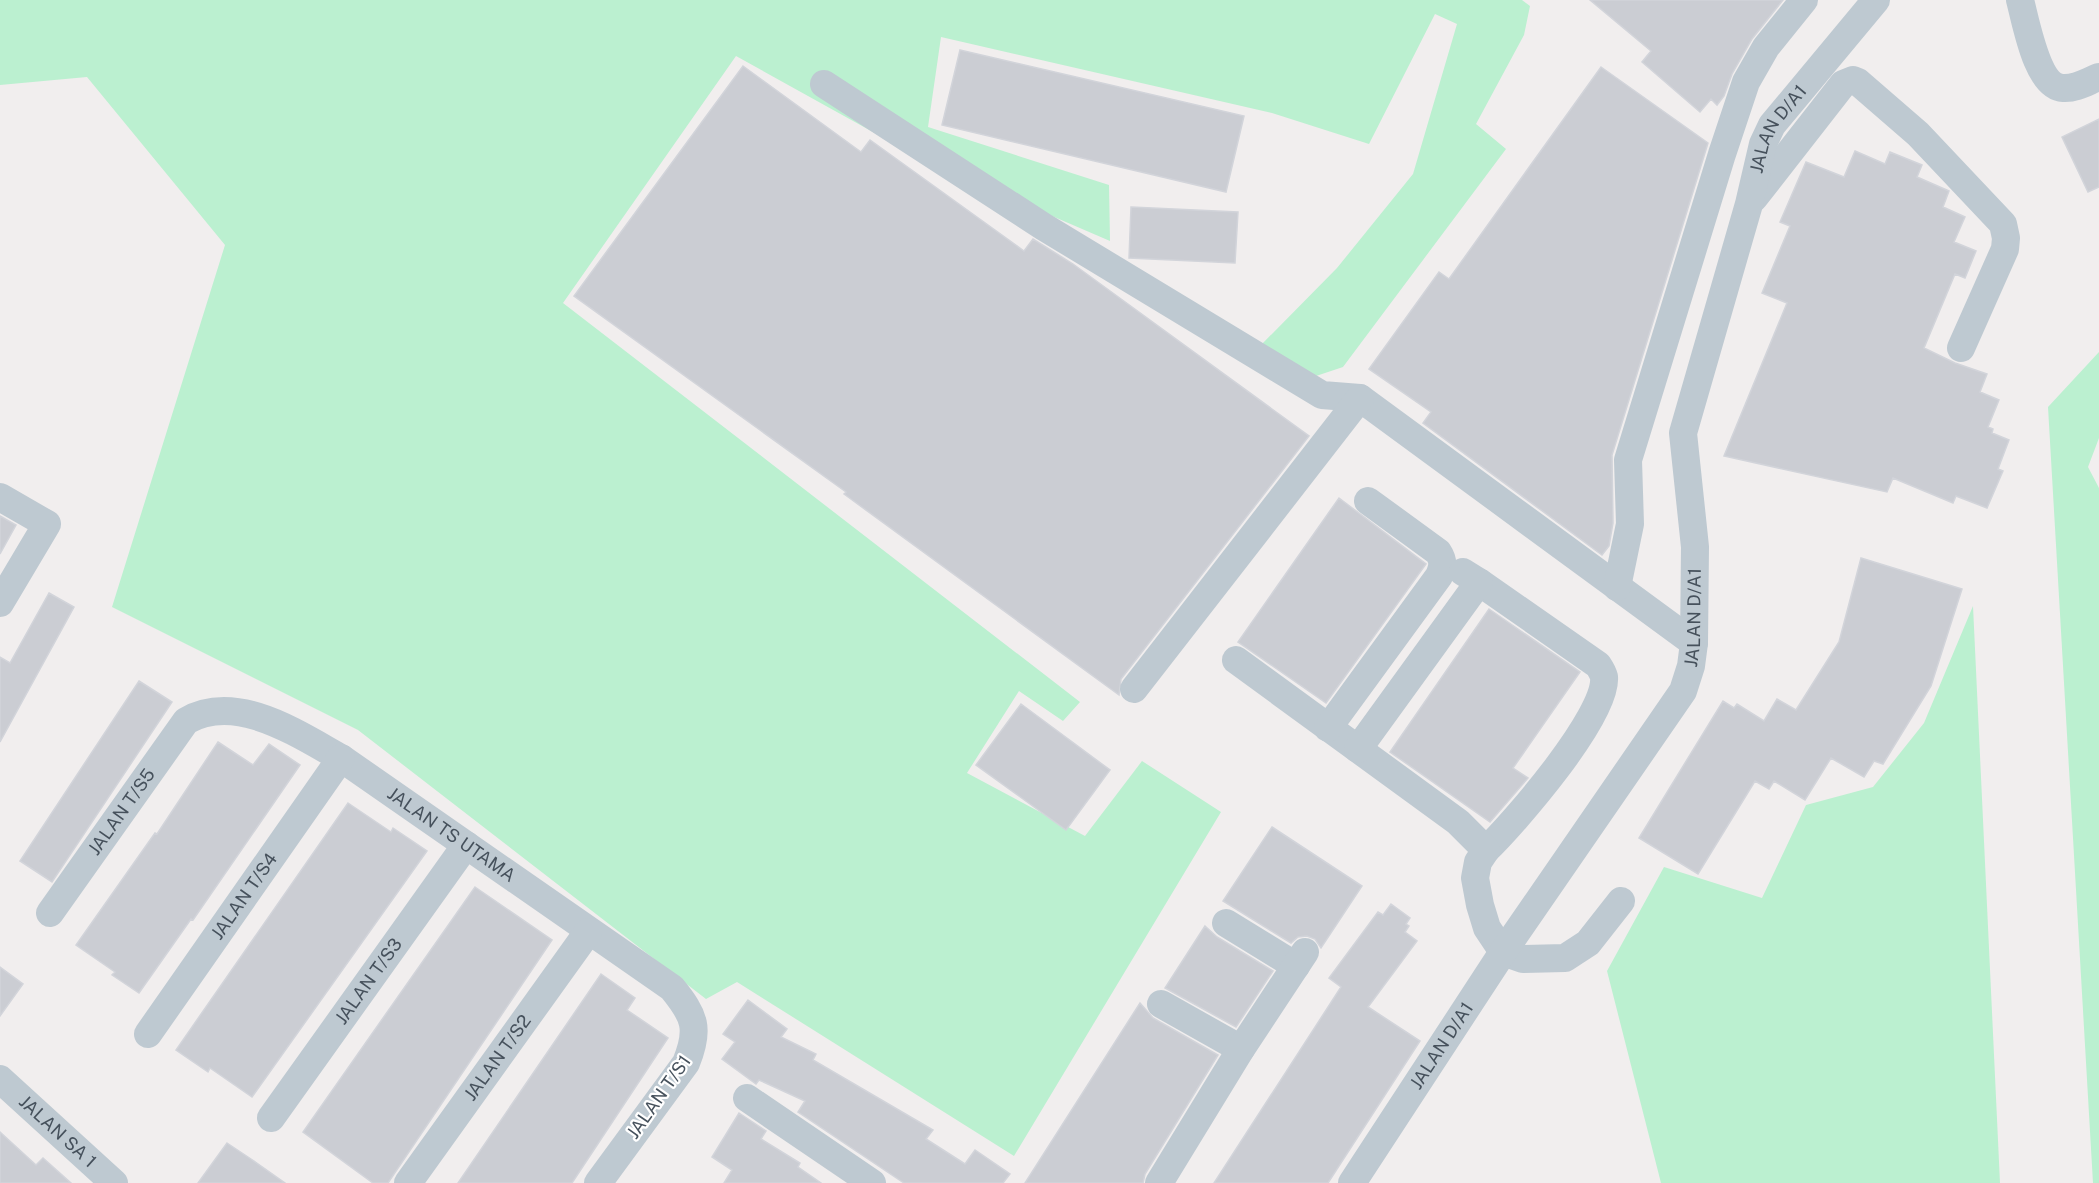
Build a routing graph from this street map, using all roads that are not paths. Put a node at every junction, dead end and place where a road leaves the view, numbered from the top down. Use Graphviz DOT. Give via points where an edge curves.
graph roads {
  1 [pos="1804,0"];
  2 [pos="1876,0"];
  3 [pos="2020,0"];
  4 [pos="2099,77"];
  5 [pos="824,84"];
  6 [pos="1749,204"];
  7 [pos="1961,348"];
  8 [pos="1360,398"];
  9 [pos="0,497"];
  10 [pos="1368,501"];
  11 [pos="1443,559"];
  12 [pos="1479,582"];
  13 [pos="1617,587"];
  14 [pos="0,603"];
  15 [pos="1694,643"];
  16 [pos="1236,660"];
  17 [pos="1134,689"];
  18 [pos="197,714"];
  19 [pos="1328,728"];
  20 [pos="1358,749"];
  21 [pos="341,758"];
  22 [pos="466,845"];
  23 [pos="1486,850"];
  24 [pos="1621,901"];
  25 [pos="50,913"];
  26 [pos="1227,923"];
  27 [pos="588,932"];
  28 [pos="1503,952"];
  29 [pos="685,1004"];
  30 [pos="1161,1004"];
  31 [pos="148,1034"];
  32 [pos="1241,1049"];
  33 [pos="0,1080"];
  34 [pos="747,1098"];
  35 [pos="271,1118"];
  36 [pos="114,1183"];
  37 [pos="408,1183"];
  38 [pos="598,1183"];
  39 [pos="872,1183"];
  40 [pos="1159,1183"];
  41 [pos="1352,1183"];
  1 -- 13 [label="street" via="1766,47 1746,82 1722,154 1628,460 1630,524"];
  2 -- 6 [label="street, JALAN D/A1" via="1773,125 1762,144"];
  3 -- 4 [label="street" via="2040,70 2047,81 2063,89"];
  5 -- 8 [label="street" via="1044,227 1322,395"];
  6 -- 7 [label="street" via="1843,84 1858,82 1918,134 2003,224 2005,249"];
  6 -- 15 [label="street, JALAN D/A1" via="1683,433 1695,547"];
  8 -- 13 [label="street"];
  8 -- 17 [label="street"];
  9 -- 14 [label="street" via="46,524"];
  10 -- 11 [label="street"];
  11 -- 12 [label="street"];
  11 -- 19 [label="street" via="1439,576"];
  12 -- 20 [label="street"];
  12 -- 23 [label="street" via="1598,665 1604,677 1583,731 1530,805"];
  13 -- 15 [label="street"];
  15 -- 28 [label="street, JALAN D/A1" via="1683,691"];
  16 -- 19 [label="street"];
  18 -- 21 [label="street, JALAN TS UTAMA" via="229,710 250,714"];
  18 -- 25 [label="street, JALAN T/S5" via="177,731"];
  19 -- 20 [label="street"];
  20 -- 23 [label="street" via="1458,822"];
  21 -- 22 [label="street, JALAN TS UTAMA"];
  21 -- 31 [label="street, JALAN T/S4"];
  22 -- 27 [label="street, JALAN TS UTAMA"];
  22 -- 35 [label="street, JALAN T/S3"];
  23 -- 28 [label="street" via="1478,862 1475,878 1479,905"];
  24 -- 28 [label="street" via="1588,943 1565,958 1523,959"];
  26 -- 32 [label="street" via="1301,959"];
  27 -- 29 [label="street, JALAN TS UTAMA" via="672,988"];
  27 -- 37 [label="street, JALAN T/S2"];
  28 -- 41 [label="street, JALAN D/A1"];
  29 -- 38 [label="street, JALAN T/S1" via="695,1041 686,1063"];
  30 -- 32 [label="street"];
  32 -- 40 [label="street"];
  33 -- 36 [label="street, JALAN SA 1"];
  34 -- 39 [label="street"];
}
